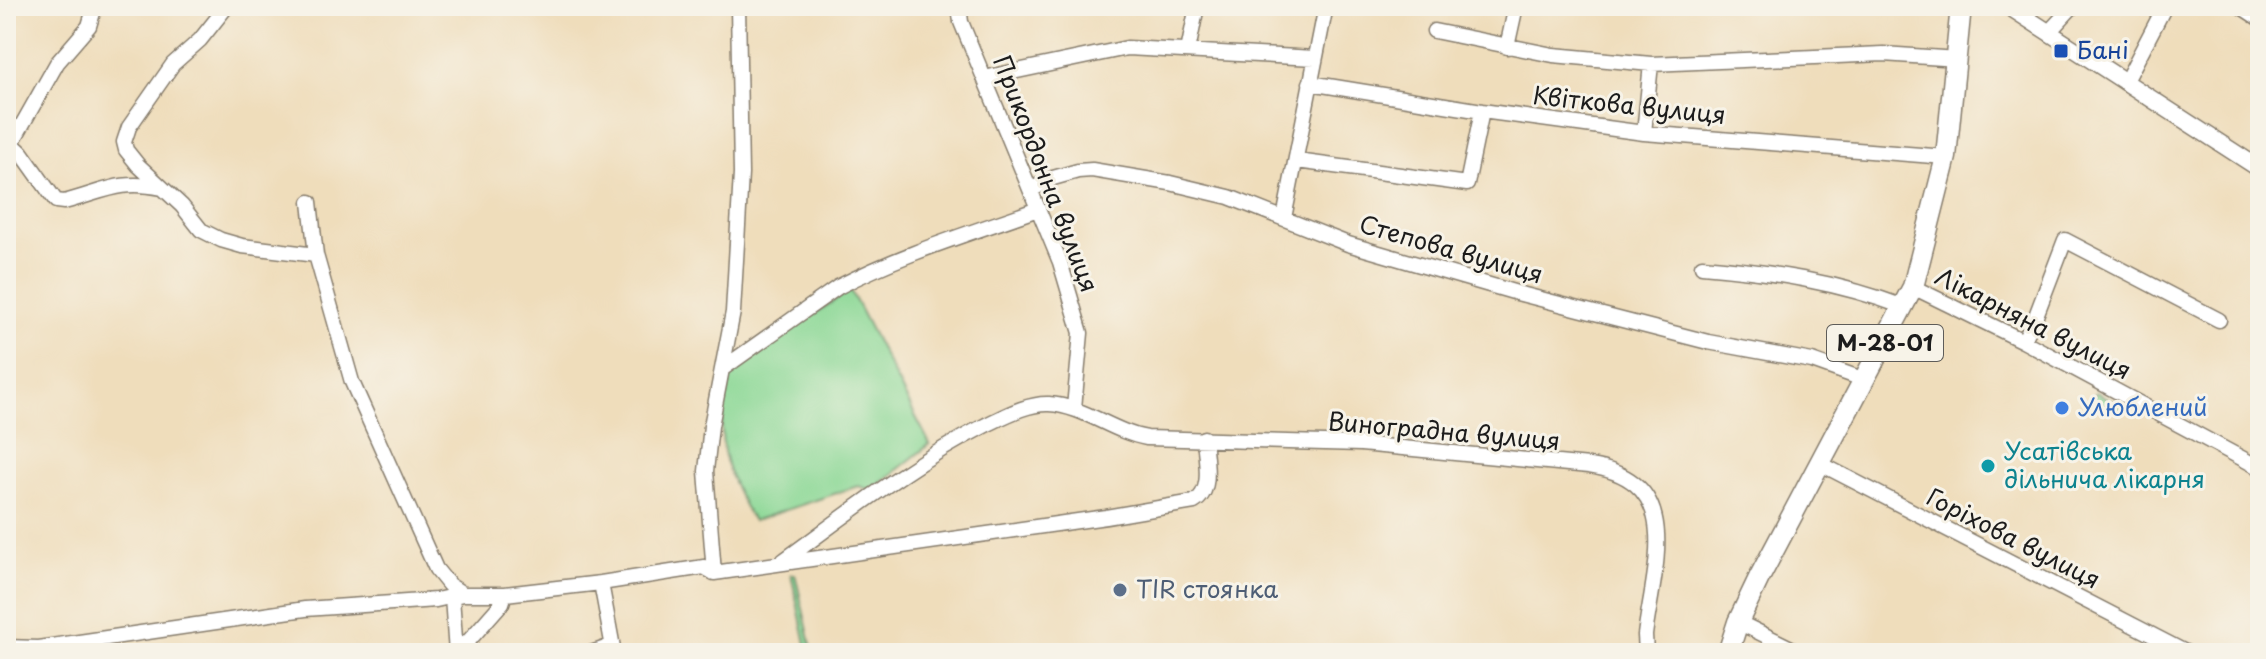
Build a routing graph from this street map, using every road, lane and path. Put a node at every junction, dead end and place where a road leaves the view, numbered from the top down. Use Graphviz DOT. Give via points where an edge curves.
graph roads {
  1 [pos="95,6"];
  2 [pos="227,6"];
  3 [pos="738,6"];
  4 [pos="959,6"];
  5 [pos="1197,6"];
  6 [pos="1326,6"];
  7 [pos="1516,6"];
  8 [pos="1961,6"];
  9 [pos="2008,6"];
  10 [pos="2073,6"];
  11 [pos="2165,6"];
  12 [pos="2240,6"];
  13 [pos="2260,19"];
  14 [pos="1434,31"];
  15 [pos="2049,32"];
  16 [pos="1507,47"];
  17 [pos="1188,51"];
  18 [pos="1315,58"];
  19 [pos="1958,59"];
  20 [pos="1651,64"];
  21 [pos="984,78"];
  22 [pos="1310,83"];
  23 [pos="2125,83"];
  24 [pos="1482,111"];
  25 [pos="1644,133"];
  26 [pos="9,140"];
  27 [pos="1946,157"];
  28 [pos="1297,161"];
  29 [pos="2260,169"];
  30 [pos="162,188"];
  31 [pos="1031,190"];
  32 [pos="310,202"];
  33 [pos="1038,209"];
  34 [pos="1284,218"];
  35 [pos="316,255"];
  36 [pos="1702,266"];
  37 [pos="1913,287"];
  38 [pos="1904,307"];
  39 [pos="2219,320"];
  40 [pos="2023,341"];
  41 [pos="725,367"];
  42 [pos="1865,380"];
  43 [pos="1074,408"];
  44 [pos="1204,438"];
  45 [pos="1819,463"];
  46 [pos="2260,468"];
  47 [pos="781,562"];
  48 [pos="714,573"];
  49 [pos="601,583"];
  50 [pos="505,594"];
  51 [pos="458,595"];
  52 [pos="1738,622"];
  53 [pos="6,647"];
  54 [pos="613,650"];
  55 [pos="457,653"];
  56 [pos="591,653"];
  57 [pos="1646,653"];
  58 [pos="1728,653"];
  59 [pos="1801,653"];
  60 [pos="2187,653"];
  1 -- 26 [label="street" via="89,26 57,63"];
  2 -- 30 [label="street" via="173,64 125,135 131,158"];
  3 -- 41 [label="street" via="741,174"];
  4 -- 21 [label="street, Прикордонна вулиця"];
  5 -- 17 [label="street"];
  6 -- 18 [label="street"];
  7 -- 16 [label="street"];
  8 -- 19 [label="highway, М-28-01"];
  9 -- 15 [label="main road"];
  10 -- 15 [label="street"];
  11 -- 23 [label="street"];
  12 -- 13 [label="street"];
  14 -- 16 [label="street"];
  15 -- 23 [label="main road"];
  16 -- 20 [label="street"];
  17 -- 18 [label="street"];
  17 -- 21 [label="street" via="1116,48"];
  18 -- 22 [label="street"];
  19 -- 20 [label="street" via="1883,54"];
  19 -- 27 [label="highway, М-28-01"];
  20 -- 25 [label="street"];
  21 -- 31 [label="street, Прикордонна вулиця"];
  22 -- 24 [label="street, Квіткова вулиця"];
  22 -- 28 [label="street"];
  23 -- 29 [label="main road"];
  24 -- 25 [label="street, Квіткова вулиця"];
  24 -- 28 [label="street" via="1467,184"];
  25 -- 27 [label="street, Квіткова вулиця"];
  26 -- 30 [label="street" via="56,201 122,184"];
  27 -- 37 [label="highway, М-28-01"];
  28 -- 34 [label="street"];
  30 -- 35 [label="street" via="201,230 221,240"];
  31 -- 33 [label="street, Прикордонна вулиця"];
  31 -- 34 [label="street, Степова вулиця" via="1053,178 1092,170 1229,197"];
  32 -- 35 [label="street"];
  33 -- 41 [label="street" via="857,276"];
  33 -- 43 [label="street, Прикордонна вулиця" via="1081,333"];
  34 -- 42 [label="street, Степова вулиця" via="1348,244 1517,293 1708,342 1812,361"];
  35 -- 51 [label="street" via="352,382 436,569"];
  36 -- 38 [label="street" via="1828,283"];
  37 -- 38 [label="highway, М-28-01"];
  37 -- 40 [label="street, Лікарняна вулиця"];
  38 -- 42 [label="highway, М-28-01"];
  39 -- 40 [label="street" via="2065,240"];
  40 -- 46 [label="street, Лікарняна вулиця"];
  41 -- 48 [label="street" via="706,471"];
  42 -- 45 [label="highway, М-28-01"];
  43 -- 44 [label="street, Виноградна вулиця" via="1133,435"];
  43 -- 47 [label="street" via="1031,407 944,446"];
  44 -- 47 [label="street" via="1206,487 1194,502"];
  44 -- 57 [label="street, Виноградна вулиця" via="1361,444 1589,466 1623,474 1645,495 1658,523"];
  45 -- 52 [label="highway, М-28-01"];
  45 -- 60 [label="street, Горіхова вулиця"];
  47 -- 48 [label="street"];
  48 -- 49 [label="street" via="704,567"];
  49 -- 50 [label="street"];
  49 -- 54 [label="street"];
  50 -- 51 [label="street"];
  50 -- 55 [label="street"];
  51 -- 53 [label="street" via="305,609 38,648"];
  51 -- 55 [label="street"];
  52 -- 58 [label="highway, М-28-01"];
  52 -- 59 [label="street"];
  54 -- 56 [label="street"];
}
